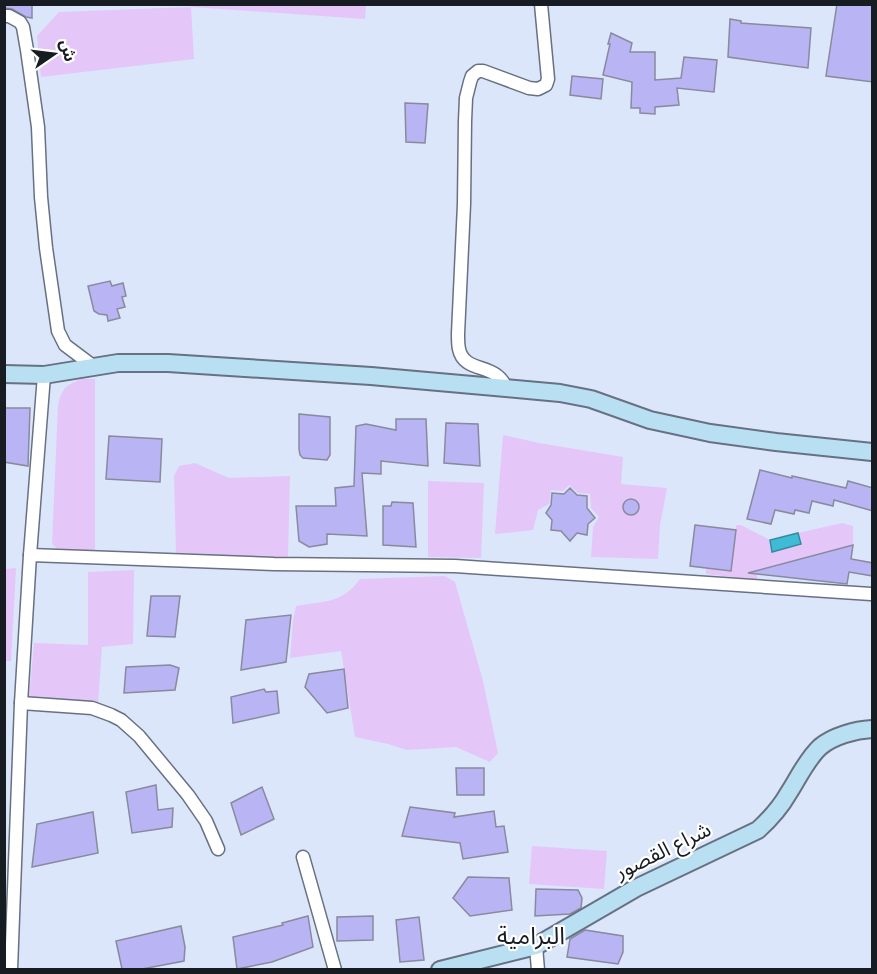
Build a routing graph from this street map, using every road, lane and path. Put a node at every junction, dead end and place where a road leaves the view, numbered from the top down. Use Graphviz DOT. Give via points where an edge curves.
graph roads {
  1 [pos="542,4"];
  2 [pos="4,16"];
  3 [pos="93,366"];
  4 [pos="4,374"];
  5 [pos="44,375"];
  6 [pos="506,387"];
  7 [pos="873,452"];
  8 [pos="30,555"];
  9 [pos="871,594"];
  10 [pos="21,703"];
  11 [pos="873,729"];
  12 [pos="218,849"];
  13 [pos="303,856"];
  14 [pos="537,946"];
  15 [pos="10,969"];
  16 [pos="336,969"];
  17 [pos="440,969"];
  18 [pos="538,969"];
  1 -- 6 [label="street" via="546,85 529,88 478,71 472,76 466,98 459,349 465,361 495,373"];
  2 -- 3 [label="street" via="20,21 27,50 58,331 65,345"];
  3 -- 5 [label="main road"];
  3 -- 6 [label="main road" via="168,363"];
  4 -- 5 [label="main road"];
  5 -- 8 [label="street"];
  6 -- 7 [label="main road" via="591,399 650,420 710,433"];
  8 -- 9 [label="street" via="455,566"];
  8 -- 10 [label="street"];
  10 -- 12 [label="street" via="92,708 121,720 188,795 206,821"];
  10 -- 15 [label="street"];
  11 -- 14 [label="main road, شراع القصور" via="843,735 821,746 778,809 758,830 636,888"];
  13 -- 16 [label="street"];
  14 -- 17 [label="main road, شراع القصور"];
  14 -- 18 [label="street"];
}
